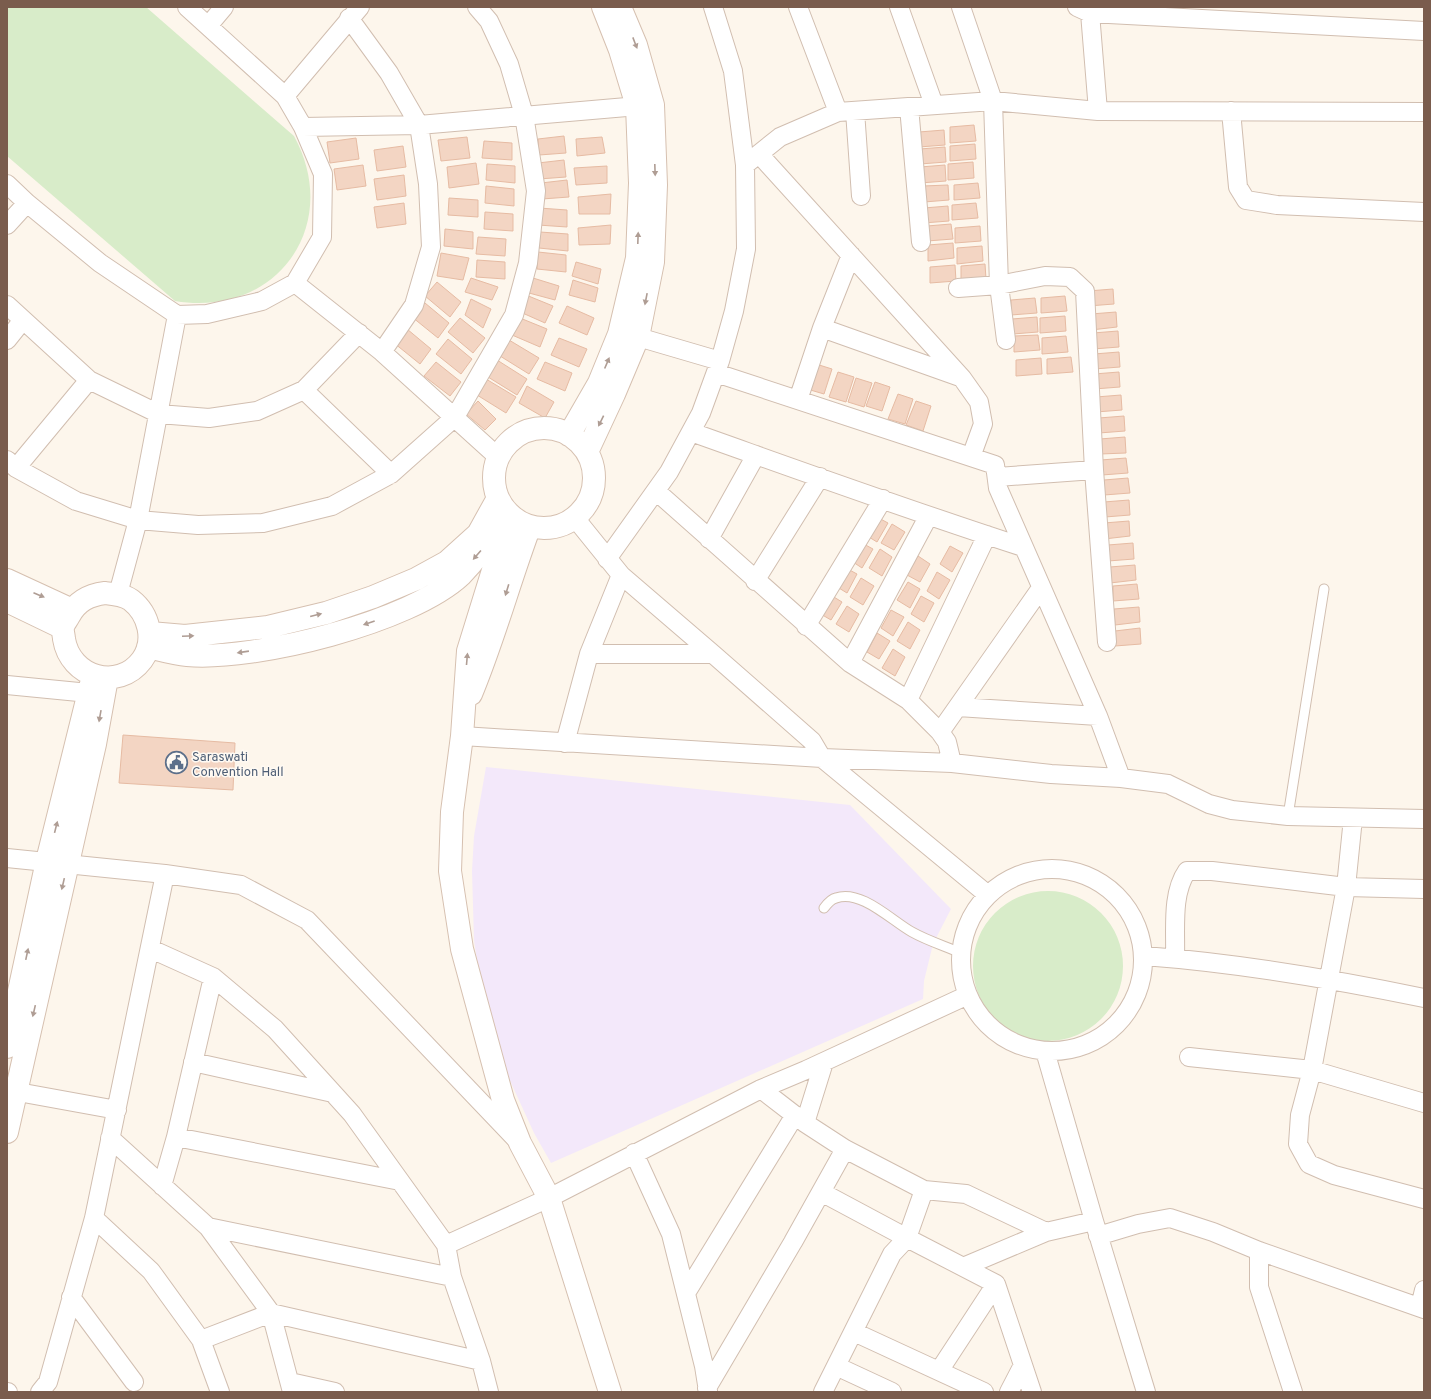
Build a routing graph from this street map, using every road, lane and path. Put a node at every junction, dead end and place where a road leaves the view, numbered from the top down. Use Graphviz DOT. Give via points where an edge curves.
graph roads {
  1 [pos="187,7"];
  2 [pos="224,7"];
  3 [pos="477,7"];
  4 [pos="603,7"];
  5 [pos="620,7"];
  6 [pos="714,7"];
  7 [pos="798,7"];
  8 [pos="899,7"];
  9 [pos="961,7"];
  10 [pos="1086,9"];
  11 [pos="354,12"];
  12 [pos="208,26"];
  13 [pos="1424,31"];
  14 [pos="284,96"];
  15 [pos="993,101"];
  16 [pos="645,105"];
  17 [pos="934,105"];
  18 [pos="909,107"];
  19 [pos="847,111"];
  20 [pos="1098,111"];
  21 [pos="1230,111"];
  22 [pos="1424,112"];
  23 [pos="524,115"];
  24 [pos="419,125"];
  25 [pos="304,127"];
  26 [pos="752,160"];
  27 [pos="7,184"];
  28 [pos="861,196"];
  29 [pos="27,203"];
  30 [pos="1424,212"];
  31 [pos="7,225"];
  32 [pos="921,242"];
  33 [pos="851,256"];
  34 [pos="295,283"];
  35 [pos="999,285"];
  36 [pos="958,288"];
  37 [pos="7,305"];
  38 [pos="177,315"];
  39 [pos="24,320"];
  40 [pos="822,328"];
  41 [pos="359,333"];
  42 [pos="638,337"];
  43 [pos="7,340"];
  44 [pos="1006,340"];
  45 [pos="382,352"];
  46 [pos="718,367"];
  47 [pos="962,378"];
  48 [pos="89,380"];
  49 [pos="304,390"];
  50 [pos="798,400"];
  51 [pos="159,414"];
  52 [pos="455,417"];
  53 [pos="691,432"];
  54 [pos="568,434"];
  55 [pos="587,452"];
  56 [pos="756,455"];
  57 [pos="498,457"];
  58 [pos="971,457"];
  59 [pos="12,464"];
  60 [pos="1094,470"];
  61 [pos="391,474"];
  62 [pos="820,477"];
  63 [pos="997,477"];
  64 [pos="656,491"];
  65 [pos="883,499"];
  66 [pos="512,514"];
  67 [pos="928,517"];
  68 [pos="575,518"];
  69 [pos="138,520"];
  70 [pos="987,535"];
  71 [pos="709,539"];
  72 [pos="1023,547"];
  73 [pos="607,559"];
  74 [pos="621,575"];
  75 [pos="7,580"];
  76 [pos="755,580"];
  77 [pos="1041,588"];
  78 [pos="1324,589"];
  79 [pos="118,594"];
  80 [pos="7,601"];
  81 [pos="67,619"];
  82 [pos="806,626"];
  83 [pos="149,640"];
  84 [pos="1107,642"];
  85 [pos="589,654"];
  86 [pos="713,654"];
  87 [pos="850,663"];
  88 [pos="97,682"];
  89 [pos="7,685"];
  90 [pos="908,700"];
  91 [pos="958,707"];
  92 [pos="1098,716"];
  93 [pos="940,732"];
  94 [pos="462,736"];
  95 [pos="565,742"];
  96 [pos="822,758"];
  97 [pos="952,763"];
  98 [pos="1121,778"];
  99 [pos="1288,816"];
  100 [pos="1353,818"];
  101 [pos="1424,819"];
  102 [pos="7,858"];
  103 [pos="57,862"];
  104 [pos="165,874"];
  105 [pos="1346,887"];
  106 [pos="1424,889"];
  107 [pos="988,895"];
  108 [pos="824,908"];
  109 [pos="151,949"];
  110 [pos="961,953"];
  111 [pos="1144,956"];
  112 [pos="1175,958"];
  113 [pos="212,977"];
  114 [pos="1328,978"];
  115 [pos="968,995"];
  116 [pos="1424,998"];
  117 [pos="7,1047"];
  118 [pos="1045,1051"];
  119 [pos="1189,1057"];
  120 [pos="193,1062"];
  121 [pos="824,1062"];
  122 [pos="1312,1070"];
  123 [pos="762,1088"];
  124 [pos="11,1091"];
  125 [pos="333,1093"];
  126 [pos="1424,1103"];
  127 [pos="117,1110"];
  128 [pos="800,1119"];
  129 [pos="7,1132"];
  130 [pos="176,1137"];
  131 [pos="110,1138"];
  132 [pos="520,1143"];
  133 [pos="845,1149"];
  134 [pos="634,1153"];
  135 [pos="400,1181"];
  136 [pos="162,1186"];
  137 [pos="924,1190"];
  138 [pos="821,1192"];
  139 [pos="549,1198"];
  140 [pos="1424,1200"];
  141 [pos="94,1218"];
  142 [pos="208,1227"];
  143 [pos="1096,1228"];
  144 [pos="1046,1232"];
  145 [pos="907,1238"];
  146 [pos="446,1245"];
  147 [pos="1259,1251"];
  148 [pos="962,1267"];
  149 [pos="452,1277"];
  150 [pos="996,1284"];
  151 [pos="1424,1290"];
  152 [pos="686,1293"];
  153 [pos="71,1297"];
  154 [pos="1422,1308"];
  155 [pos="271,1313"];
  156 [pos="854,1332"];
  157 [pos="200,1340"];
  158 [pos="481,1361"];
  159 [pos="836,1366"];
  160 [pos="1023,1366"];
  161 [pos="939,1371"];
  162 [pos="134,1382"];
  163 [pos="291,1387"];
  164 [pos="707,1390"];
  165 [pos="40,1392"];
  166 [pos="220,1392"];
  167 [pos="335,1392"];
  168 [pos="489,1392"];
  169 [pos="610,1392"];
  170 [pos="824,1392"];
  171 [pos="892,1392"];
  172 [pos="984,1392"];
  173 [pos="1009,1392"];
  174 [pos="1032,1392"];
  175 [pos="1146,1392"];
  176 [pos="1293,1392"];
  1 -- 12 [label="street"];
  2 -- 12 [label="street"];
  3 -- 23 [label="street" via="489,21 509,64"];
  4 -- 16 [label="street"];
  5 -- 16 [label="street, one-way" via="636,45"];
  6 -- 26 [label="street" via="733,71"];
  7 -- 19 [label="street"];
  8 -- 17 [label="street"];
  9 -- 15 [label="street"];
  10 -- 13 [label="street"];
  10 -- 20 [label="street"];
  11 -- 14 [label="street"];
  11 -- 24 [label="street"];
  12 -- 14 [label="street"];
  14 -- 25 [label="street"];
  15 -- 17 [label="street"];
  15 -- 20 [label="street"];
  15 -- 35 [label="street"];
  16 -- 23 [label="street"];
  16 -- 42 [label="street, one-way" via="656,185 653,262"];
  54 -- 16 [label="street, one-way" via="599,383 619,334 637,258"];
  17 -- 18 [label="street"];
  18 -- 19 [label="street"];
  18 -- 32 [label="street"];
  19 -- 26 [label="street" via="780,137"];
  19 -- 28 [label="street"];
  20 -- 21 [label="street"];
  21 -- 22 [label="street"];
  21 -- 30 [label="street" via="1238,187 1246,200 1277,205"];
  23 -- 24 [label="street"];
  23 -- 52 [label="street" via="536,191 528,263 514,315"];
  24 -- 25 [label="street"];
  24 -- 45 [label="street" via="428,184 431,247 414,305"];
  25 -- 34 [label="street" via="323,174 322,237"];
  26 -- 33 [label="street"];
  26 -- 46 [label="street" via="746,249 734,311"];
  27 -- 29 [label="street"];
  29 -- 31 [label="street"];
  29 -- 38 [label="street" via="100,263"];
  33 -- 40 [label="street"];
  33 -- 47 [label="street"];
  34 -- 38 [label="street" via="262,301 207,314"];
  34 -- 41 [label="street"];
  35 -- 36 [label="street"];
  35 -- 44 [label="street"];
  35 -- 60 [label="street" via="1045,276 1070,277 1085,291"];
  37 -- 39 [label="street"];
  38 -- 51 [label="street"];
  39 -- 43 [label="street"];
  39 -- 48 [label="street"];
  40 -- 47 [label="street"];
  40 -- 50 [label="street"];
  41 -- 45 [label="street"];
  41 -- 49 [label="street"];
  42 -- 46 [label="street"];
  42 -- 55 [label="street, one-way"];
  45 -- 52 [label="street"];
  46 -- 50 [label="street"];
  46 -- 53 [label="street"];
  47 -- 58 [label="street" via="979,402 983,424"];
  48 -- 51 [label="street"];
  48 -- 59 [label="street"];
  49 -- 51 [label="street" via="257,411 209,418"];
  49 -- 61 [label="street"];
  50 -- 58 [label="street"];
  51 -- 69 [label="street"];
  52 -- 57 [label="street"];
  52 -- 61 [label="street"];
  53 -- 56 [label="street"];
  53 -- 64 [label="street"];
  54 -- 55 [label="street"];
  54 -- 57 [label="street" via="553,429 526,432 508,443"];
  55 -- 68 [label="street" via="593,465 592,494 585,508"];
  56 -- 62 [label="street"];
  56 -- 71 [label="street"];
  57 -- 66 [label="street" via="494,470 494,485"];
  58 -- 63 [label="street" via="995,465"];
  59 -- 69 [label="street" via="76,501"];
  60 -- 63 [label="street"];
  60 -- 84 [label="street"];
  61 -- 69 [label="street" via="332,506 263,523 198,525"];
  62 -- 65 [label="street"];
  62 -- 76 [label="street"];
  63 -- 72 [label="street" via="998,488"];
  64 -- 71 [label="street"];
  64 -- 73 [label="street"];
  65 -- 67 [label="street"];
  65 -- 82 [label="street"];
  66 -- 68 [label="street" via="545,528 561,526"];
  66 -- 83 [label="street" via="460,575 430,597 333,635 227,654 186,655"];
  66 -- 94 [label="street" via="468,651"];
  67 -- 70 [label="street"];
  67 -- 87 [label="street"];
  68 -- 73 [label="street"];
  69 -- 79 [label="street"];
  70 -- 72 [label="street"];
  70 -- 90 [label="street"];
  71 -- 76 [label="street"];
  72 -- 77 [label="street"];
  73 -- 74 [label="street"];
  74 -- 85 [label="street"];
  74 -- 86 [label="street"];
  75 -- 81 [label="street, one-way"];
  76 -- 82 [label="street"];
  77 -- 91 [label="street"];
  77 -- 92 [label="street"];
  78 -- 99 [label="lane"];
  79 -- 81 [label="street" via="93,595 81,601"];
  79 -- 83 [label="street" via="140,608 147,620"];
  80 -- 81 [label="street"];
  81 -- 88 [label="street" via="65,647 71,660"];
  82 -- 87 [label="street"];
  83 -- 88 [label="street" via="142,659 133,669 121,676"];
  85 -- 86 [label="street"];
  85 -- 95 [label="street"];
  86 -- 96 [label="street" via="812,741"];
  87 -- 90 [label="street"];
  88 -- 89 [label="street"];
  88 -- 103 [label="street"];
  90 -- 93 [label="street"];
  91 -- 92 [label="street"];
  91 -- 93 [label="street"];
  92 -- 98 [label="street"];
  93 -- 97 [label="street" via="947,742"];
  94 -- 95 [label="street"];
  94 -- 132 [label="street" via="452,812 450,871 462,949 503,1100"];
  95 -- 96 [label="street"];
  96 -- 97 [label="street"];
  96 -- 107 [label="street"];
  97 -- 98 [label="street" via="1051,774"];
  98 -- 99 [label="street" via="1168,784 1209,804 1232,810"];
  99 -- 100 [label="street"];
  100 -- 101 [label="street"];
  100 -- 105 [label="street"];
  102 -- 103 [label="street"];
  103 -- 104 [label="street"];
  117 -- 103 [label="street, one-way"];
  103 -- 124 [label="street, one-way"];
  104 -- 109 [label="street"];
  104 -- 132 [label="street" via="241,885 307,920"];
  105 -- 106 [label="street"];
  105 -- 112 [label="street" via="1188,870 1180,880 1177,899"];
  105 -- 114 [label="street"];
  107 -- 110 [label="street" via="975,912 966,932"];
  107 -- 111 [label="street" via="1009,880 1034,871 1060,870 1086,876 1109,889 1127,907 1139,930"];
  108 -- 110 [label="lane" via="834,898 847,896 861,900 886,913 912,932"];
  109 -- 113 [label="street"];
  109 -- 127 [label="street"];
  110 -- 115 [label="street" via="962,974"];
  111 -- 112 [label="street"];
  111 -- 118 [label="street" via="1142,982 1132,1006 1116,1026 1095,1041 1071,1050"];
  112 -- 114 [label="street"];
  113 -- 120 [label="street"];
  113 -- 125 [label="street" via="275,1029"];
  114 -- 116 [label="street"];
  114 -- 122 [label="street"];
  115 -- 118 [label="street" via="981,1017 999,1034 1021,1046"];
  115 -- 121 [label="street"];
  118 -- 143 [label="street"];
  119 -- 122 [label="street"];
  120 -- 125 [label="street"];
  120 -- 130 [label="street"];
  121 -- 123 [label="street"];
  121 -- 128 [label="street"];
  122 -- 126 [label="street"];
  122 -- 140 [label="street" via="1300,1115 1298,1144 1309,1164 1334,1175"];
  123 -- 128 [label="street"];
  123 -- 134 [label="street"];
  124 -- 127 [label="street"];
  124 -- 129 [label="street"];
  125 -- 135 [label="street" via="352,1114"];
  127 -- 131 [label="street"];
  128 -- 133 [label="street"];
  128 -- 152 [label="street"];
  130 -- 135 [label="street"];
  130 -- 136 [label="street"];
  131 -- 136 [label="street"];
  131 -- 141 [label="street"];
  132 -- 139 [label="street"];
  133 -- 137 [label="street"];
  133 -- 138 [label="street"];
  134 -- 139 [label="street"];
  134 -- 152 [label="street" via="671,1234"];
  135 -- 146 [label="street"];
  136 -- 142 [label="street"];
  137 -- 144 [label="street" via="966,1194"];
  137 -- 145 [label="street"];
  138 -- 145 [label="street"];
  138 -- 164 [label="street"];
  139 -- 146 [label="street"];
  139 -- 169 [label="street"];
  141 -- 153 [label="street"];
  141 -- 157 [label="street" via="151,1271"];
  142 -- 149 [label="street"];
  142 -- 155 [label="street"];
  143 -- 144 [label="street"];
  143 -- 147 [label="street" via="1170,1218"];
  143 -- 175 [label="street"];
  144 -- 148 [label="street"];
  145 -- 148 [label="street"];
  145 -- 156 [label="street" via="892,1254"];
  146 -- 149 [label="street"];
  147 -- 154 [label="street"];
  147 -- 176 [label="street" via="1259,1287"];
  148 -- 150 [label="street"];
  149 -- 158 [label="street"];
  150 -- 160 [label="street"];
  150 -- 161 [label="street"];
  151 -- 154 [label="street"];
  152 -- 164 [label="street" via="704,1366"];
  153 -- 162 [label="street"];
  153 -- 165 [label="street" via="48,1382"];
  155 -- 157 [label="street"];
  155 -- 158 [label="street"];
  155 -- 163 [label="street"];
  156 -- 159 [label="street"];
  156 -- 161 [label="street"];
  157 -- 166 [label="street"];
  158 -- 168 [label="street"];
  159 -- 170 [label="street"];
  159 -- 171 [label="street"];
  160 -- 173 [label="street"];
  160 -- 174 [label="street"];
  161 -- 172 [label="street"];
  163 -- 167 [label="street"];
}
